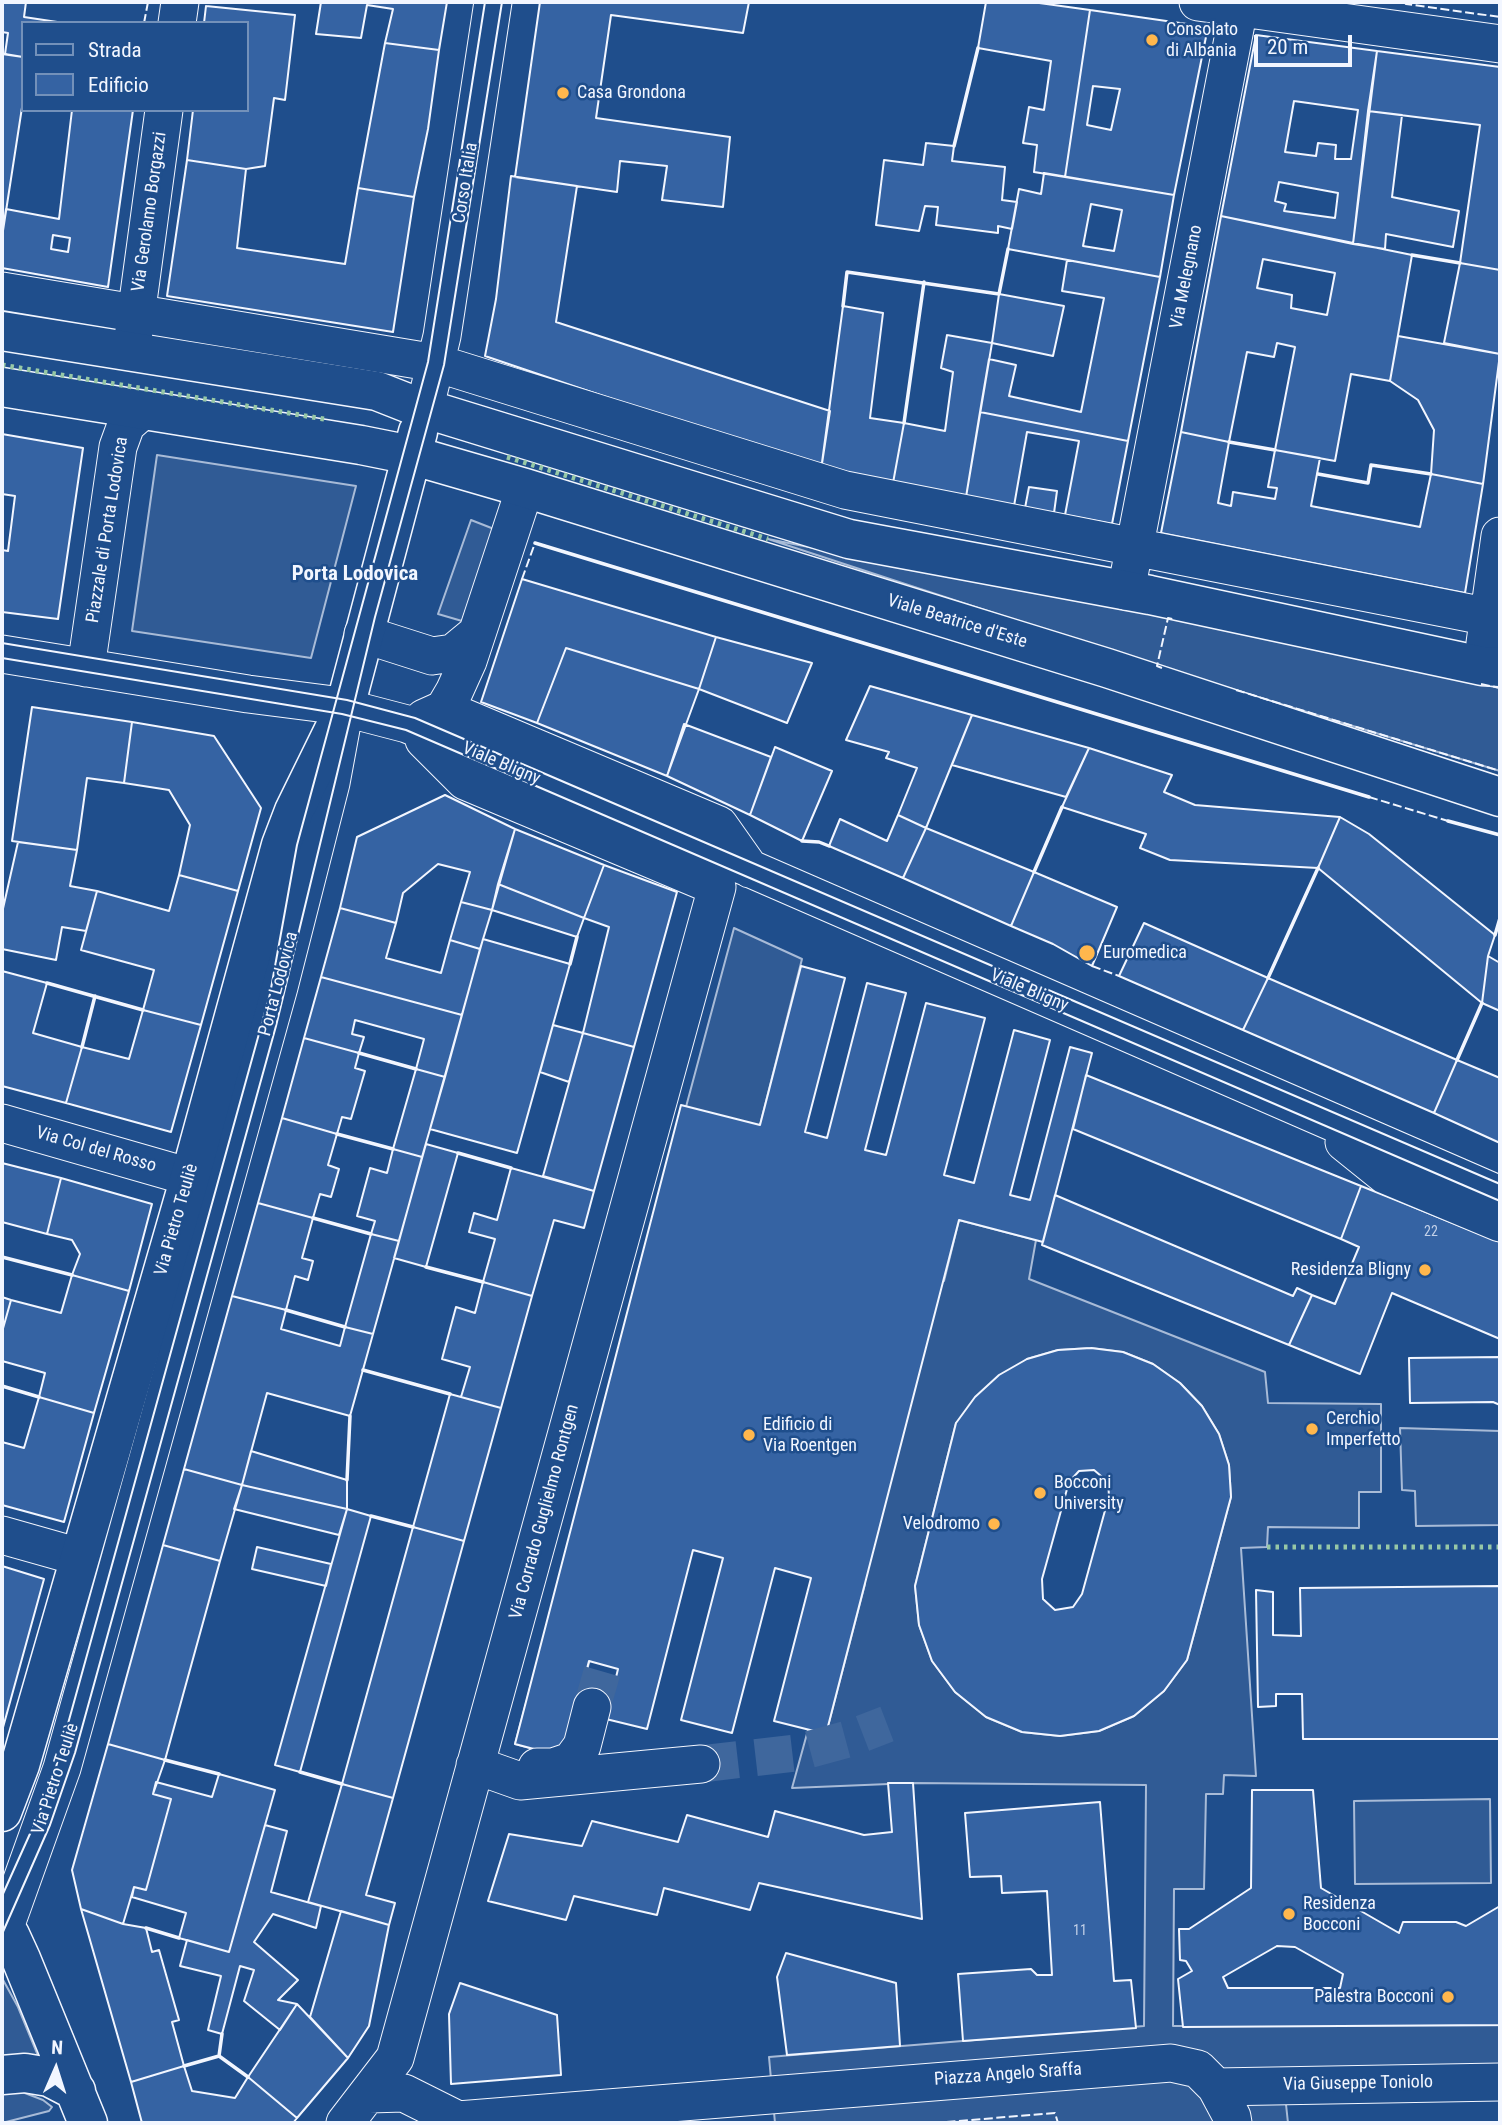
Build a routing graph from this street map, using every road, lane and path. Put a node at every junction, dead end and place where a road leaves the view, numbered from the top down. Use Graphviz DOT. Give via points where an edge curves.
graph roads {
  1 [pos="180,2"];
  2 [pos="493,2"];
  3 [pos="1198,2"];
  4 [pos="1239,8"];
  5 [pos="177,21"];
  6 [pos="1500,44"];
  7 [pos="164,112"];
  8 [pos="2,291"];
  9 [pos="137,313"];
  10 [pos="2,331"];
  11 [pos="131,351"];
  12 [pos="436,363"];
  13 [pos="2,387"];
  14 [pos="425,407"];
  15 [pos="143,410"];
  16 [pos="411,455"];
  17 [pos="525,488"];
  18 [pos="887,498"];
  19 [pos="1500,536"];
  20 [pos="876,544"];
  21 [pos="1134,546"];
  22 [pos="1126,591"];
  23 [pos="1495,619"];
  24 [pos="363,634"];
  25 [pos="475,634"];
  26 [pos="3,659"];
  27 [pos="1491,666"];
  28 [pos="86,667"];
  29 [pos="345,707"];
  30 [pos="444,709"];
  31 [pos="407,724"];
  32 [pos="1500,797"];
  33 [pos="751,870"];
  34 [pos="717,887"];
  35 [pos="1308,1112"];
  36 [pos="2,1123"];
  37 [pos="207,1181"];
  38 [pos="1500,1195"];
  39 [pos="1500,1223"];
  40 [pos="2,1535"];
  41 [pos="80,1556"];
  42 [pos="592,1707"];
  43 [pos="477,1758"];
  44 [pos="701,1764"];
  45 [pos="11,1769"];
  46 [pos="2,1812"];
  47 [pos="3,1925"];
  48 [pos="2,2075"];
  49 [pos="1500,2082"];
  50 [pos="1216,2087"];
  51 [pos="369,2094"];
  52 [pos="764,2104"];
  53 [pos="82,2107"];
  54 [pos="345,2123"];
  55 [pos="1233,2123"];
  1 -- 5 [label="street"];
  2 -- 12 [label="street, Corso Italia"];
  3 -- 4 [label="street"];
  4 -- 6 [label="street"];
  4 -- 21 [label="street, Via Melegnano"];
  7 -- 9 [label="street, Via Gerolamo Borgazzi"];
  8 -- 9 [label="street"];
  9 -- 11 [label="street, Via Gerolamo Borgazzi"];
  9 -- 12 [label="street"];
  10 -- 11 [label="main road"];
  11 -- 14 [label="main road" via="377,391"];
  12 -- 14 [label="street"];
  12 -- 18 [label="street" via="845,490"];
  13 -- 15 [label="main road"];
  14 -- 16 [label="main road"];
  14 -- 20 [label="main road"];
  15 -- 16 [label="main road"];
  15 -- 28 [label="street, Piazzale di Porta Lodovica" via="126,425 118,447"];
  16 -- 17 [label="main road, Viale Beatrice d'Este"];
  16 -- 24 [label="main road"];
  17 -- 25 [label="street"];
  17 -- 32 [label="main road, Viale Beatrice d'Este" via="1107,668"];
  18 -- 20 [label="street"];
  18 -- 21 [label="street"];
  19 -- 23 [label="street"];
  20 -- 22 [label="main road"];
  21 -- 22 [label="street"];
  21 -- 23 [label="street"];
  22 -- 27 [label="main road"];
  23 -- 27 [label="street"];
  24 -- 25 [label="street" via="432,656 453,653"];
  24 -- 29 [label="main road"];
  25 -- 30 [label="street" via="468,661"];
  26 -- 28 [label="street"];
  28 -- 29 [label="street"];
  29 -- 31 [label="street"];
  29 -- 37 [label="street, Porta Lodovica" via="331,783 279,987"];
  29 -- 37 [label="main road, Via Pietro Teuliè" via="281,845"];
  30 -- 31 [label="street"];
  30 -- 33 [label="street, Viale Bligny" via="719,825"];
  31 -- 33 [label="street, Viale Bligny"];
  31 -- 34 [label="street, Viale Bligny" via="465,780"];
  33 -- 34 [label="street"];
  33 -- 35 [label="street, Viale Bligny"];
  34 -- 43 [label="street, Via Corrado Guglielmo Rontgen"];
  35 -- 38 [label="street, Viale Bligny"];
  35 -- 39 [label="street, Viale Bligny" via="1385,1175"];
  36 -- 37 [label="street, Via Col del Rosso"];
  37 -- 41 [label="main road, Via Pietro Teuliè"];
  37 -- 47 [label="street, Via Pietro Teuliè" via="62,1768"];
  40 -- 41 [label="street"];
  41 -- 45 [label="main road, Via Pietro Teuliè"];
  42 -- 43 [label="street" via="582,1746 571,1761 525,1768"];
  43 -- 44 [label="street" via="520,1781"];
  43 -- 51 [label="street, Via Corrado Guglielmo Rontgen" via="395,2058"];
  45 -- 46 [label="main road, Via Pietro Teuliè"];
  47 -- 53 [label="main road" via="22,1959"];
  48 -- 53 [label="main road" via="49,2077"];
  49 -- 50 [label="street, Via Giuseppe Toniolo"];
  50 -- 52 [label="street, Piazza Angelo Sraffa" via="1198,2069 1171,2063"];
  50 -- 55 [label="street, Piazza Angelo Sraffa"];
  51 -- 52 [label="street, Piazza Angelo Sraffa" via="404,2093 458,2120"];
  51 -- 54 [label="street, Via Corrado Guglielmo Rontgen"];
}
